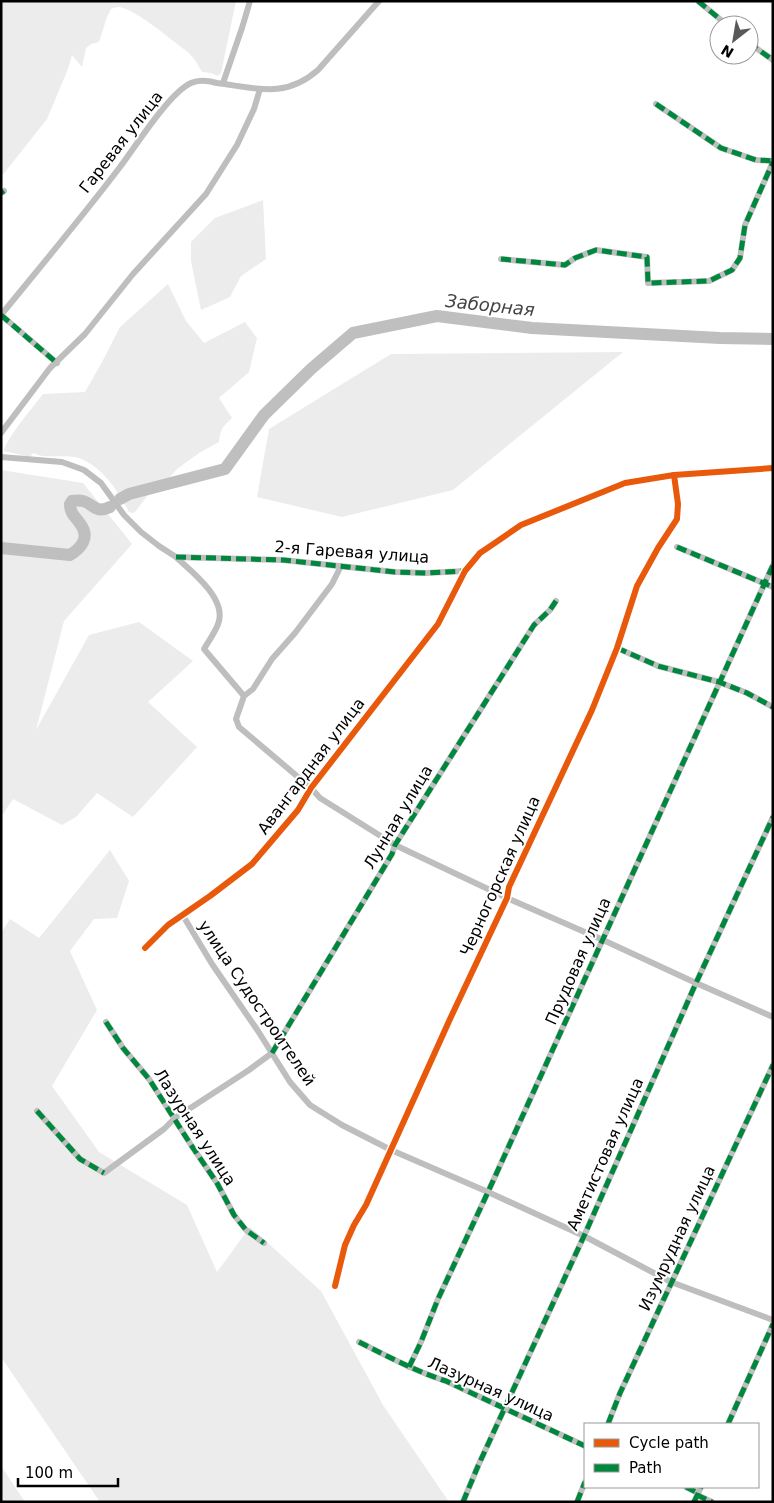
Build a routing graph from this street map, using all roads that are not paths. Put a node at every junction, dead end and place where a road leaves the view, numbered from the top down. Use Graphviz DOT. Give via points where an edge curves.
graph roads {
  1 [pos="250,1"];
  2 [pos="380,1"];
  3 [pos="698,1"];
  4 [pos="714,15"];
  5 [pos="759,50"];
  6 [pos="773,60"];
  7 [pos="223,84"];
  8 [pos="260,89"];
  9 [pos="656,104"];
  10 [pos="773,162"];
  11 [pos="501,259"];
  12 [pos="1,315"];
  13 [pos="56,362"];
  14 [pos="1,433"];
  15 [pos="1,457"];
  16 [pos="773,468"];
  17 [pos="674,475"];
  18 [pos="676,547"];
  19 [pos="176,557"];
  20 [pos="773,565"];
  21 [pos="341,566"];
  22 [pos="465,571"];
  23 [pos="764,584"];
  24 [pos="773,587"];
  25 [pos="556,601"];
  26 [pos="617,648"];
  27 [pos="719,682"];
  28 [pos="244,696"];
  29 [pos="773,707"];
  30 [pos="311,788"];
  31 [pos="773,817"];
  32 [pos="395,845"];
  33 [pos="507,898"];
  34 [pos="182,914"];
  35 [pos="603,940"];
  36 [pos="145,948"];
  37 [pos="696,983"];
  38 [pos="773,1017"];
  39 [pos="106,1022"];
  40 [pos="272,1052"];
  41 [pos="773,1065"];
  42 [pos="37,1110"];
  43 [pos="175,1118"];
  44 [pos="391,1150"];
  45 [pos="488,1192"];
  46 [pos="584,1236"];
  47 [pos="264,1243"];
  48 [pos="671,1282"];
  49 [pos="335,1286"];
  50 [pos="773,1322"];
  51 [pos="359,1342"];
  52 [pos="409,1367"];
  53 [pos="505,1408"];
  54 [pos="608,1423"];
  55 [pos="728,1423"];
  56 [pos="584,1446"];
  57 [pos="584,1484"];
  58 [pos="698,1494"];
  59 [pos="464,1502"];
  60 [pos="577,1502"];
  61 [pos="712,1502"];
  1 -- 7 [label="street"];
  2 -- 8 [label="street, Гаревая улица" via="308,80 280,89"];
  3 -- 4 [label="street"];
  5 -- 6 [label="street"];
  7 -- 8 [label="street, Гаревая улица"];
  7 -- 12 [label="street, Гаревая улица" via="195,81 177,93"];
  8 -- 13 [label="street" via="237,145 206,194 133,274 85,334"];
  9 -- 10 [label="street" via="721,148"];
  10 -- 11 [label="street" via="744,225 740,258 732,270 709,281 648,283 647,257 596,250 565,265"];
  12 -- 13 [label="street"];
  13 -- 14 [label="street"];
  15 -- 19 [label="street" via="62,462 84,470 101,483 134,525"];
  16 -- 17 [label="street"];
  17 -- 22 [label="street" via="625,483 521,525 480,553"];
  17 -- 26 [label="street, Черногорская улица" via="677,518 637,586"];
  18 -- 23 [label="street"];
  19 -- 21 [label="street, 2-я Гаревая улица" via="283,560"];
  19 -- 28 [label="street" via="208,588 218,605 220,620 204,649"];
  20 -- 23 [label="street, Прудовая улица"];
  21 -- 22 [label="street, 2-я Гаревая улица" via="395,572"];
  21 -- 28 [label="street" via="332,584 272,659 254,689"];
  22 -- 30 [label="street, Авангардная улица" via="438,624"];
  23 -- 24 [label="street"];
  23 -- 27 [label="street, Прудовая улица"];
  25 -- 32 [label="street, Лунная улица" via="534,625"];
  26 -- 27 [label="street" via="658,666"];
  26 -- 33 [label="street, Черногорская улица" via="592,710 509,887"];
  27 -- 29 [label="street"];
  27 -- 35 [label="street, Прудовая улица"];
  28 -- 30 [label="street" via="236,719 239,727"];
  30 -- 32 [label="street" via="320,798"];
  30 -- 34 [label="street, Авангардная улица" via="298,810 252,864"];
  31 -- 37 [label="street, Аметистовая улица"];
  32 -- 33 [label="street"];
  32 -- 40 [label="street, Лунная улица"];
  33 -- 35 [label="street"];
  33 -- 44 [label="street, Черногорская улица"];
  34 -- 36 [label="street, Авангардная улица"];
  34 -- 40 [label="street, улица Судостроителей"];
  35 -- 37 [label="street"];
  35 -- 45 [label="street, Прудовая улица"];
  37 -- 38 [label="street"];
  37 -- 46 [label="street, Аметистовая улица"];
  39 -- 43 [label="street, Лазурная улица"];
  40 -- 43 [label="street"];
  40 -- 44 [label="street, улица Судостроителей" via="290,1082 310,1105 342,1126"];
  41 -- 48 [label="street, Изумрудная улица"];
  42 -- 43 [label="street" via="80,1159 104,1173"];
  43 -- 47 [label="street, Лазурная улица" via="234,1215 246,1230"];
  44 -- 45 [label="street, улица Судостроителей"];
  44 -- 49 [label="street, Черногорская улица" via="345,1245"];
  45 -- 46 [label="street, улица Судостроителей"];
  45 -- 52 [label="street, Прудовая улица"];
  46 -- 48 [label="street, улица Судостроителей"];
  46 -- 53 [label="street, Аметистовая улица"];
  48 -- 50 [label="street, улица Судостроителей"];
  48 -- 54 [label="street, Изумрудная улица"];
  50 -- 55 [label="street"];
  51 -- 52 [label="street, Лазурная улица"];
  52 -- 53 [label="street, Лазурная улица"];
  53 -- 56 [label="street, Лазурная улица"];
  53 -- 59 [label="street, Аметистовая улица"];
  57 -- 60 [label="street"];
  58 -- 61 [label="street"];
}
